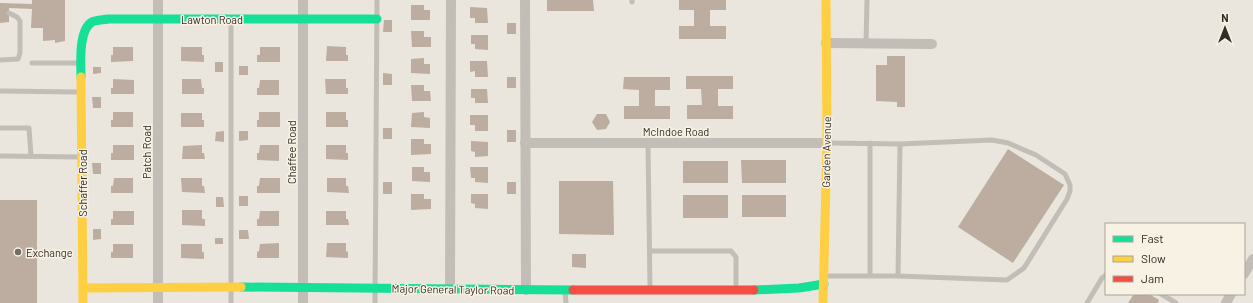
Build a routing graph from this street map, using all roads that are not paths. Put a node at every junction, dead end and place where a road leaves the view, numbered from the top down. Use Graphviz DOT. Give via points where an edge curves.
graph roads {
  1 [pos="158,0"];
  2 [pos="303,0"];
  3 [pos="377,0"];
  4 [pos="451,0"];
  5 [pos="525,0"];
  6 [pos="826,0"];
  7 [pos="867,0"];
  8 [pos="9,13"];
  9 [pos="303,18"];
  10 [pos="158,19"];
  11 [pos="231,19"];
  12 [pos="377,19"];
  13 [pos="826,43"];
  14 [pos="866,44"];
  15 [pos="932,44"];
  16 [pos="0,60"];
  17 [pos="32,63"];
  18 [pos="81,63"];
  19 [pos="0,91"];
  20 [pos="81,92"];
  21 [pos="0,128"];
  22 [pos="525,143"];
  23 [pos="648,143"];
  24 [pos="826,143"];
  25 [pos="870,143"];
  26 [pos="900,144"];
  27 [pos="0,156"];
  28 [pos="30,156"];
  29 [pos="82,157"];
  30 [pos="650,251"];
  31 [pos="1253,259"];
  32 [pos="1245,272"];
  33 [pos="870,275"];
  34 [pos="898,276"];
  35 [pos="1105,276"];
  36 [pos="824,280"];
  37 [pos="83,288"];
  38 [pos="158,288"];
  39 [pos="231,288"];
  40 [pos="303,288"];
  41 [pos="375,288"];
  42 [pos="450,288"];
  43 [pos="526,290"];
  44 [pos="565,290"];
  45 [pos="650,290"];
  46 [pos="736,290"];
  47 [pos="1163,295"];
  48 [pos="83,303"];
  49 [pos="158,303"];
  50 [pos="231,303"];
  51 [pos="303,303"];
  52 [pos="375,303"];
  53 [pos="566,303"];
  54 [pos="823,303"];
  55 [pos="1087,303"];
  56 [pos="1176,303"];
  1 -- 10 [label="street, Patch Road"];
  2 -- 9 [label="street, Chaffee Road"];
  3 -- 12 [label="lane"];
  4 -- 42 [label="street"];
  5 -- 22 [label="street"];
  6 -- 13 [label="street, Garden Avenue"];
  7 -- 14 [label="lane"];
  8 -- 16 [label="lane" via="17,16 20,21 20,53 18,59"];
  9 -- 11 [label="street, Lawton Road"];
  9 -- 12 [label="street, Lawton Road"];
  9 -- 40 [label="street, Chaffee Road"];
  10 -- 11 [label="street, Lawton Road"];
  10 -- 18 [label="street, Lawton Road" via="108,19 92,22 85,29 83,36"];
  10 -- 38 [label="street, Patch Road"];
  11 -- 39 [label="lane"];
  12 -- 41 [label="lane"];
  13 -- 14 [label="street"];
  13 -- 24 [label="street, Garden Avenue"];
  14 -- 15 [label="street"];
  17 -- 18 [label="lane"];
  18 -- 20 [label="street, Schaffer Road"];
  19 -- 20 [label="lane"];
  20 -- 29 [label="street, Schaffer Road"];
  21 -- 28 [label="lane" via="29,128"];
  22 -- 23 [label="street, McIndoe Road"];
  22 -- 43 [label="street"];
  23 -- 24 [label="street, McIndoe Road"];
  23 -- 30 [label="lane"];
  24 -- 25 [label="lane"];
  24 -- 36 [label="street, Garden Avenue"];
  25 -- 26 [label="lane"];
  25 -- 33 [label="lane"];
  26 -- 34 [label="lane"];
  26 -- 34 [label="lane" via="992,140 1008,143 1036,155 1064,174 1070,184 1070,191 1024,268 1007,280"];
  27 -- 28 [label="lane"];
  28 -- 29 [label="lane"];
  29 -- 37 [label="street, Schaffer Road"];
  30 -- 45 [label="lane"];
  30 -- 46 [label="lane" via="731,251 736,257"];
  31 -- 32 [label="street"];
  33 -- 34 [label="lane"];
  33 -- 36 [label="lane"];
  35 -- 55 [label="lane"];
  36 -- 46 [label="street, Major General Taylor Road" via="799,288"];
  36 -- 54 [label="street, Garden Avenue"];
  37 -- 38 [label="street, Major General Taylor Road"];
  37 -- 48 [label="street, Schaffer Road"];
  38 -- 39 [label="street, Major General Taylor Road"];
  38 -- 49 [label="street, Patch Road"];
  39 -- 40 [label="street, Major General Taylor Road"];
  39 -- 50 [label="lane"];
  40 -- 41 [label="street, Major General Taylor Road"];
  40 -- 51 [label="street, Chaffee Road"];
  41 -- 42 [label="street, Major General Taylor Road"];
  41 -- 52 [label="lane"];
  42 -- 43 [label="street, Major General Taylor Road"];
  43 -- 44 [label="street, Major General Taylor Road"];
  44 -- 45 [label="street, Major General Taylor Road"];
  44 -- 53 [label="lane"];
  45 -- 46 [label="street, Major General Taylor Road"];
  47 -- 56 [label="lane"];
}
